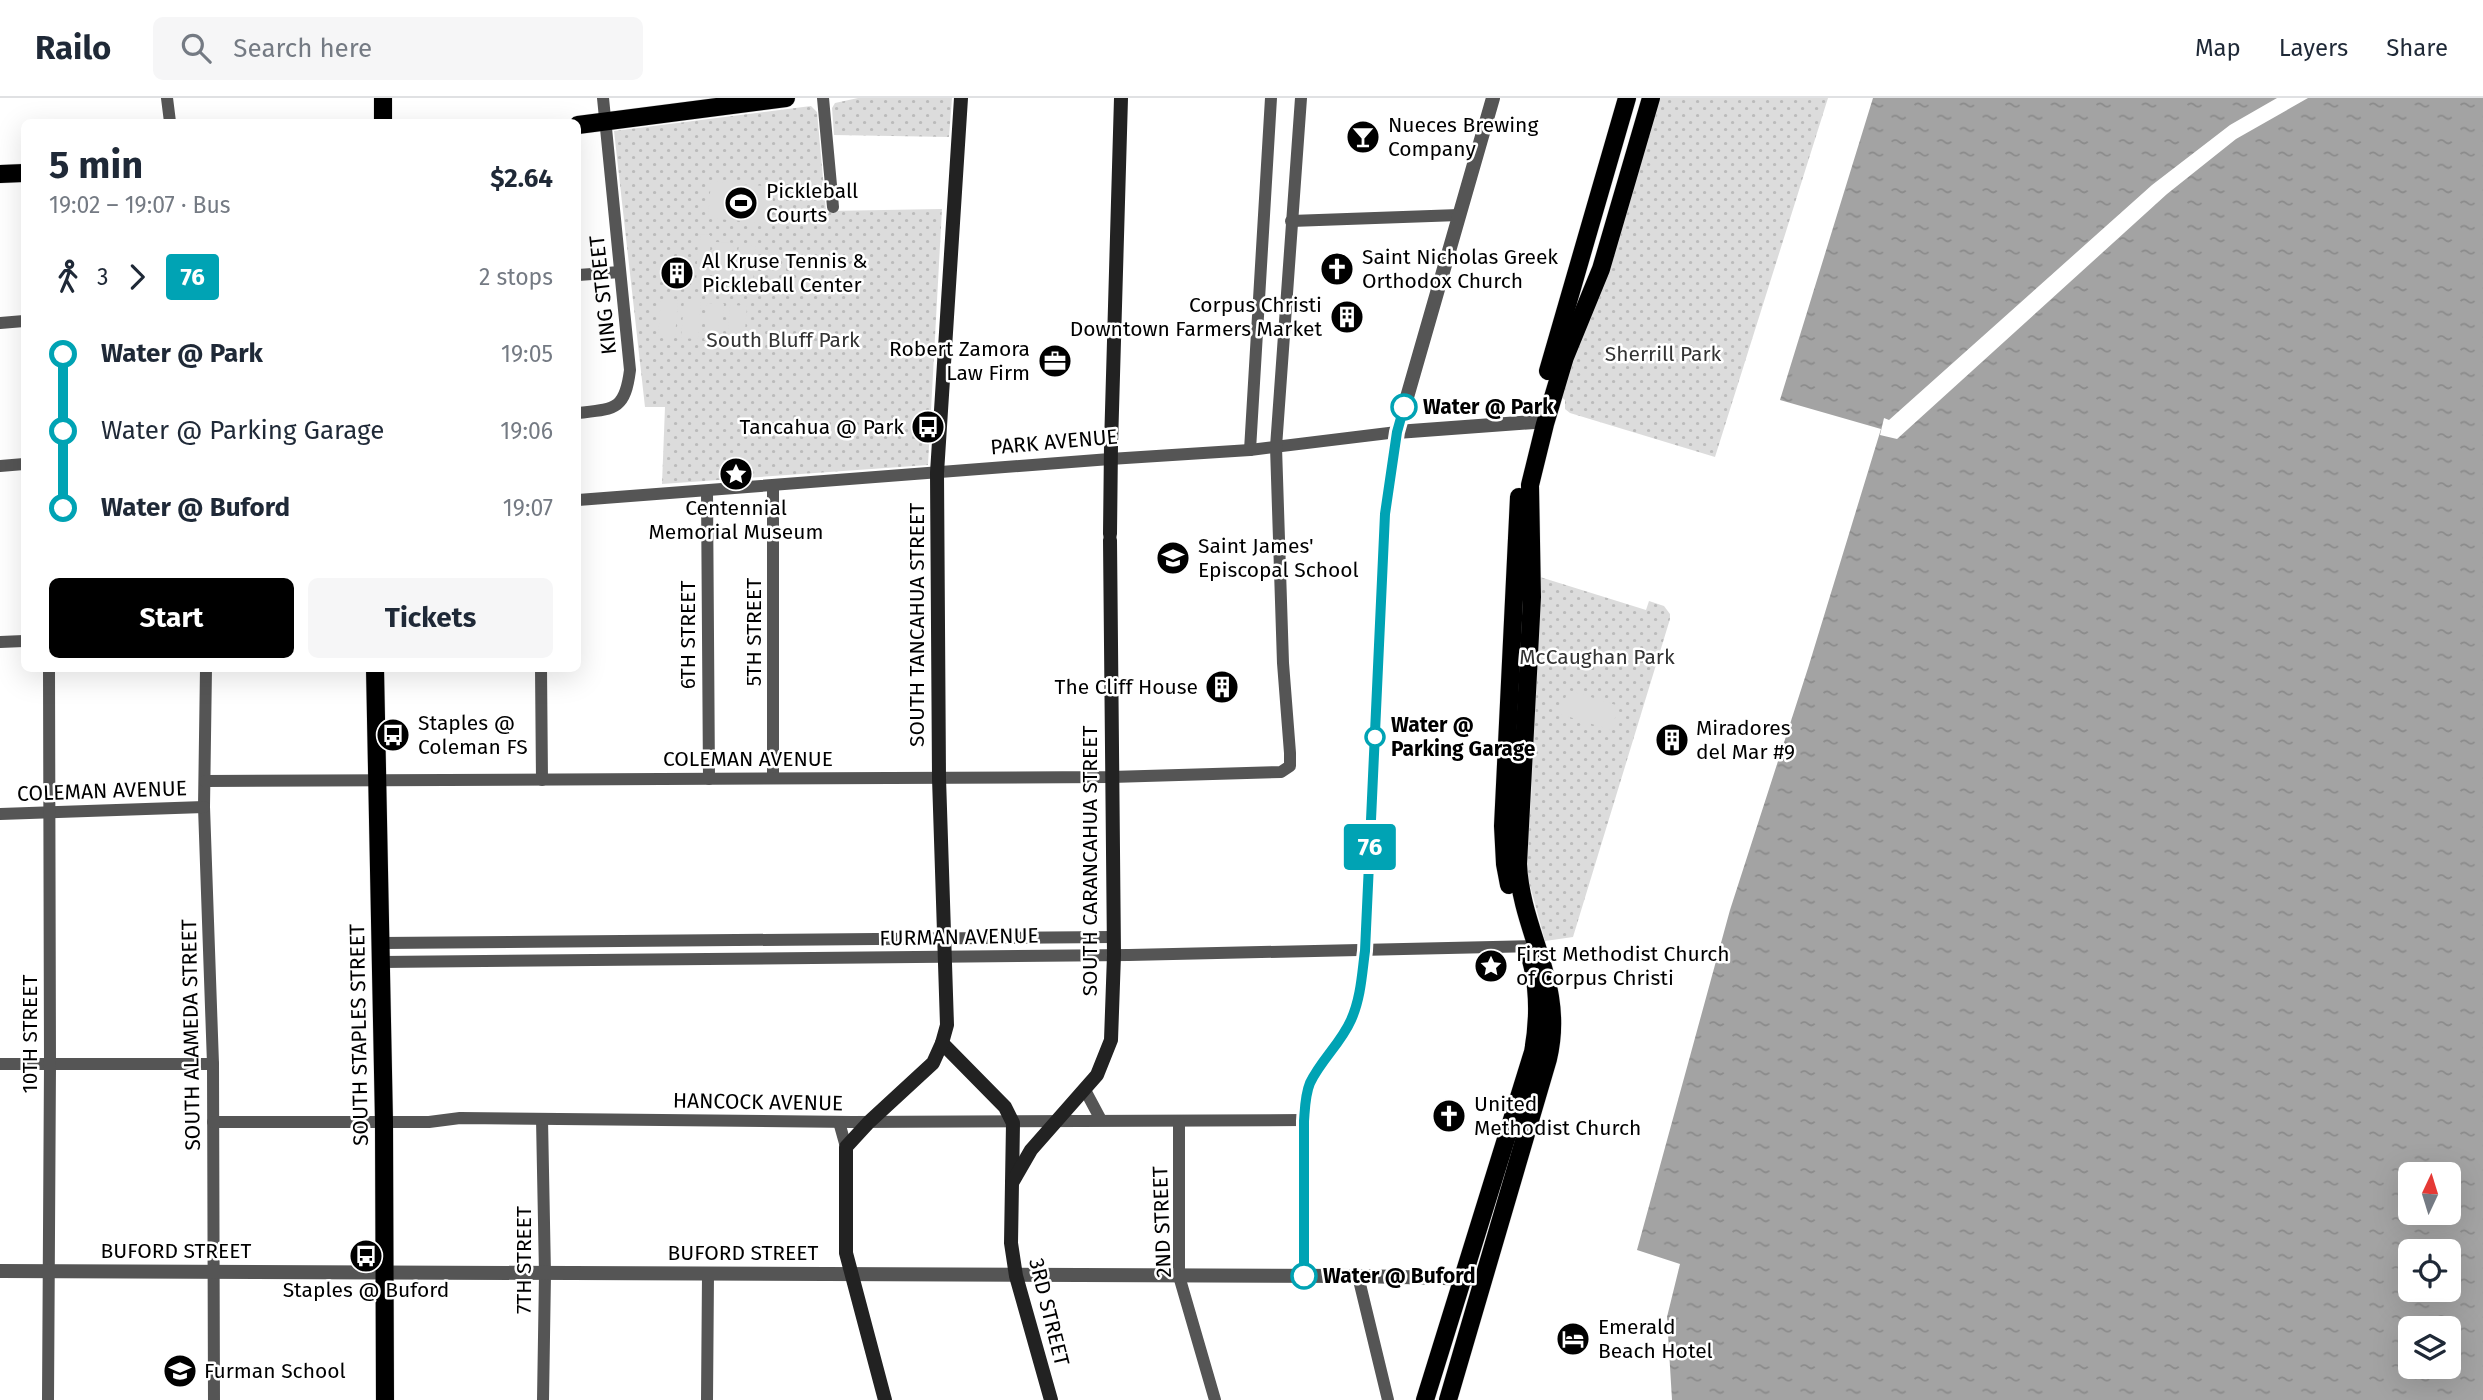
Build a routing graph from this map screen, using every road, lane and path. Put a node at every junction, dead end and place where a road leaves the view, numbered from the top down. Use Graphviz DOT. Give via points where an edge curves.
graph roads {
  1 [pos="167,98"];
  2 [pos="383,98"];
  3 [pos="603,98"];
  4 [pos="786,98"];
  5 [pos="823,98"];
  6 [pos="961,98"];
  7 [pos="1121,98"];
  8 [pos="1271,98"];
  9 [pos="1301,98"];
  10 [pos="1493,98"];
  11 [pos="1628,98"];
  12 [pos="1651,98"];
  13 [pos="170,119"];
  14 [pos="383,119"];
  15 [pos="606,123"];
  16 [pos="581,125"];
  17 [pos="21,173"];
  18 [pos="0,174"];
  19 [pos="833,207"];
  20 [pos="1459,215"];
  21 [pos="1291,221"];
  22 [pos="620,272"];
  23 [pos="581,275"];
  24 [pos="21,321"];
  25 [pos="0,323"];
  26 [pos="581,413"];
  27 [pos="1539,423"];
  28 [pos="1397,432"];
  29 [pos="1276,447"];
  30 [pos="1250,450"];
  31 [pos="1110,458"];
  32 [pos="21,464"];
  33 [pos="0,466"];
  34 [pos="937,473"];
  35 [pos="773,486"];
  36 [pos="707,491"];
  37 [pos="581,500"];
  38 [pos="21,641"];
  39 [pos="0,642"];
  40 [pos="49,672"];
  41 [pos="206,672"];
  42 [pos="375,672"];
  43 [pos="541,672"];
  44 [pos="1111,777"];
  45 [pos="773,778"];
  46 [pos="939,778"];
  47 [pos="709,779"];
  48 [pos="377,780"];
  49 [pos="542,780"];
  50 [pos="205,781"];
  51 [pos="204,807"];
  52 [pos="48,813"];
  53 [pos="0,814"];
  54 [pos="945,937"];
  55 [pos="1113,937"];
  56 [pos="747,939"];
  57 [pos="570,941"];
  58 [pos="381,943"];
  59 [pos="1532,947"];
  60 [pos="1365,951"];
  61 [pos="1114,955"];
  62 [pos="946,956"];
  63 [pos="747,958"];
  64 [pos="570,960"];
  65 [pos="381,962"];
  66 [pos="942,1043"];
  67 [pos="0,1064"];
  68 [pos="50,1064"];
  69 [pos="213,1064"];
  70 [pos="1085,1090"];
  71 [pos="542,1119"];
  72 [pos="1101,1120"];
  73 [pos="1304,1121"];
  74 [pos="213,1122"];
  75 [pos="384,1122"];
  76 [pos="839,1122"];
  77 [pos="869,1122"];
  78 [pos="1013,1122"];
  79 [pos="1057,1122"];
  80 [pos="1179,1122"];
  81 [pos="846,1147"];
  82 [pos="1012,1183"];
  83 [pos="0,1271"];
  84 [pos="47,1272"];
  85 [pos="214,1272"];
  86 [pos="383,1273"];
  87 [pos="545,1274"];
  88 [pos="708,1274"];
  89 [pos="851,1275"];
  90 [pos="1016,1276"];
  91 [pos="1180,1276"];
  92 [pos="1304,1276"];
  93 [pos="1358,1276"];
  94 [pos="1464,1277"];
  95 [pos="1485,1279"];
  96 [pos="48,1400"];
  97 [pos="214,1400"];
  98 [pos="385,1400"];
  99 [pos="543,1400"];
  100 [pos="707,1400"];
  101 [pos="885,1400"];
  102 [pos="1051,1400"];
  103 [pos="1215,1400"];
  104 [pos="1388,1400"];
  105 [pos="1425,1400"];
  106 [pos="1448,1400"];
  1 -- 13 [label="street"];
  2 -- 14 [label="main road"];
  3 -- 15 [label="street, KING STREET"];
  4 -- 15 [label="main road"];
  5 -- 19 [label="street"];
  6 -- 34 [label="main road, SOUTH TANCAHUA STREET"];
  7 -- 31 [label="main road, SOUTH CARANCAHUA STREET"];
  8 -- 30 [label="street"];
  9 -- 21 [label="street"];
  10 -- 20 [label="street"];
  11 -- 27 [label="main road"];
  12 -- 27 [label="main road" via="1601,270"];
  15 -- 16 [label="main road"];
  15 -- 22 [label="street, KING STREET"];
  17 -- 18 [label="main road"];
  20 -- 21 [label="street"];
  20 -- 28 [label="street"];
  21 -- 29 [label="street"];
  22 -- 23 [label="street"];
  22 -- 26 [label="street, KING STREET" via="630,370 626,395 621,403"];
  24 -- 25 [label="street"];
  27 -- 28 [label="street, PARK AVENUE"];
  27 -- 59 [label="main road" via="1523,463 1518,502 1503,827 1509,884"];
  28 -- 29 [label="street, PARK AVENUE"];
  28 -- 60 [label="street" via="1385,514"];
  29 -- 30 [label="street, PARK AVENUE"];
  29 -- 44 [label="street, COLEMAN AVENUE" via="1290,766 1281,772"];
  30 -- 31 [label="street, PARK AVENUE"];
  31 -- 34 [label="street, PARK AVENUE"];
  31 -- 44 [label="main road, SOUTH CARANCAHUA STREET"];
  32 -- 33 [label="street"];
  34 -- 35 [label="street, PARK AVENUE"];
  34 -- 46 [label="main road, SOUTH TANCAHUA STREET"];
  35 -- 36 [label="street, PARK AVENUE"];
  35 -- 45 [label="street, 5TH STREET"];
  36 -- 37 [label="street, PARK AVENUE"];
  36 -- 47 [label="street, 6TH STREET"];
  38 -- 39 [label="street"];
  40 -- 52 [label="street, 10TH STREET"];
  41 -- 50 [label="street, SOUTH ALAMEDA STREET"];
  42 -- 48 [label="main road, SOUTH STAPLES STREET"];
  43 -- 49 [label="street"];
  44 -- 46 [label="street, COLEMAN AVENUE"];
  44 -- 55 [label="main road, SOUTH CARANCAHUA STREET"];
  45 -- 46 [label="street, COLEMAN AVENUE"];
  45 -- 47 [label="street, COLEMAN AVENUE"];
  46 -- 54 [label="main road, SOUTH TANCAHUA STREET"];
  47 -- 49 [label="street, COLEMAN AVENUE"];
  48 -- 49 [label="street, COLEMAN AVENUE"];
  48 -- 50 [label="street, COLEMAN AVENUE"];
  48 -- 58 [label="main road, SOUTH STAPLES STREET"];
  50 -- 51 [label="street, SOUTH ALAMEDA STREET"];
  51 -- 52 [label="street, COLEMAN AVENUE"];
  51 -- 69 [label="street, SOUTH ALAMEDA STREET"];
  52 -- 53 [label="street, COLEMAN AVENUE"];
  52 -- 68 [label="street, 10TH STREET"];
  54 -- 55 [label="street, FURMAN AVENUE"];
  54 -- 56 [label="street, FURMAN AVENUE"];
  54 -- 62 [label="main road, SOUTH TANCAHUA STREET"];
  55 -- 61 [label="main road, SOUTH CARANCAHUA STREET"];
  56 -- 57 [label="street, FURMAN AVENUE"];
  56 -- 63 [label="street"];
  57 -- 58 [label="street, FURMAN AVENUE"];
  57 -- 64 [label="street"];
  58 -- 65 [label="main road, SOUTH STAPLES STREET"];
  59 -- 60 [label="street, FURMAN AVENUE"];
  59 -- 94 [label="main road" via="1538,1014 1533,1052"];
  59 -- 95 [label="main road" via="1551,991 1553,1030"];
  60 -- 61 [label="street, FURMAN AVENUE"];
  60 -- 73 [label="street" via="1352,1018 1310,1084"];
  61 -- 62 [label="street, FURMAN AVENUE"];
  61 -- 70 [label="main road, SOUTH CARANCAHUA STREET" via="1111,1040 1097,1075"];
  62 -- 63 [label="street, FURMAN AVENUE"];
  62 -- 66 [label="main road, SOUTH TANCAHUA STREET" via="947,1025"];
  63 -- 64 [label="street, FURMAN AVENUE"];
  64 -- 65 [label="street, FURMAN AVENUE"];
  65 -- 75 [label="main road, SOUTH STAPLES STREET"];
  66 -- 77 [label="main road, SOUTH TANCAHUA STREET" via="933,1063"];
  66 -- 78 [label="main road" via="1005,1107"];
  67 -- 68 [label="street"];
  68 -- 69 [label="street"];
  68 -- 84 [label="street, 10TH STREET"];
  69 -- 74 [label="street, SOUTH ALAMEDA STREET"];
  70 -- 72 [label="street"];
  70 -- 79 [label="main road, SOUTH CARANCAHUA STREET"];
  71 -- 75 [label="street, HANCOCK AVENUE"];
  71 -- 76 [label="street, HANCOCK AVENUE"];
  71 -- 87 [label="street, 7TH STREET"];
  72 -- 79 [label="street, HANCOCK AVENUE"];
  72 -- 80 [label="street, HANCOCK AVENUE"];
  73 -- 80 [label="street, HANCOCK AVENUE"];
  73 -- 92 [label="street"];
  74 -- 75 [label="street, HANCOCK AVENUE"];
  74 -- 85 [label="street, SOUTH ALAMEDA STREET"];
  75 -- 86 [label="main road, SOUTH STAPLES STREET"];
  76 -- 77 [label="street, HANCOCK AVENUE"];
  76 -- 81 [label="street"];
  77 -- 78 [label="street, HANCOCK AVENUE"];
  77 -- 81 [label="main road, SOUTH TANCAHUA STREET"];
  78 -- 79 [label="street, HANCOCK AVENUE"];
  78 -- 82 [label="main road"];
  79 -- 82 [label="main road, 3RD STREET" via="1031,1150"];
  80 -- 91 [label="street, 2ND STREET"];
  81 -- 89 [label="main road" via="846,1253"];
  82 -- 90 [label="main road, 3RD STREET" via="1011,1242"];
  83 -- 84 [label="street, BUFORD STREET"];
  84 -- 85 [label="street, BUFORD STREET"];
  84 -- 96 [label="street, 10TH STREET"];
  85 -- 86 [label="street, BUFORD STREET"];
  85 -- 97 [label="street, SOUTH ALAMEDA STREET"];
  86 -- 87 [label="street, BUFORD STREET"];
  86 -- 98 [label="main road, SOUTH STAPLES STREET"];
  87 -- 88 [label="street, BUFORD STREET"];
  87 -- 99 [label="street, 7TH STREET"];
  88 -- 89 [label="street, BUFORD STREET"];
  88 -- 100 [label="street"];
  89 -- 90 [label="street, BUFORD STREET"];
  89 -- 101 [label="main road"];
  90 -- 91 [label="street, BUFORD STREET"];
  90 -- 102 [label="main road, 3RD STREET"];
  91 -- 92 [label="street, BUFORD STREET"];
  91 -- 103 [label="street, 2ND STREET"];
  92 -- 93 [label="street, BUFORD STREET"];
  93 -- 94 [label="street, BUFORD STREET"];
  93 -- 104 [label="street"];
  94 -- 95 [label="street, BUFORD STREET"];
  94 -- 105 [label="main road"];
  95 -- 106 [label="main road"];
}
